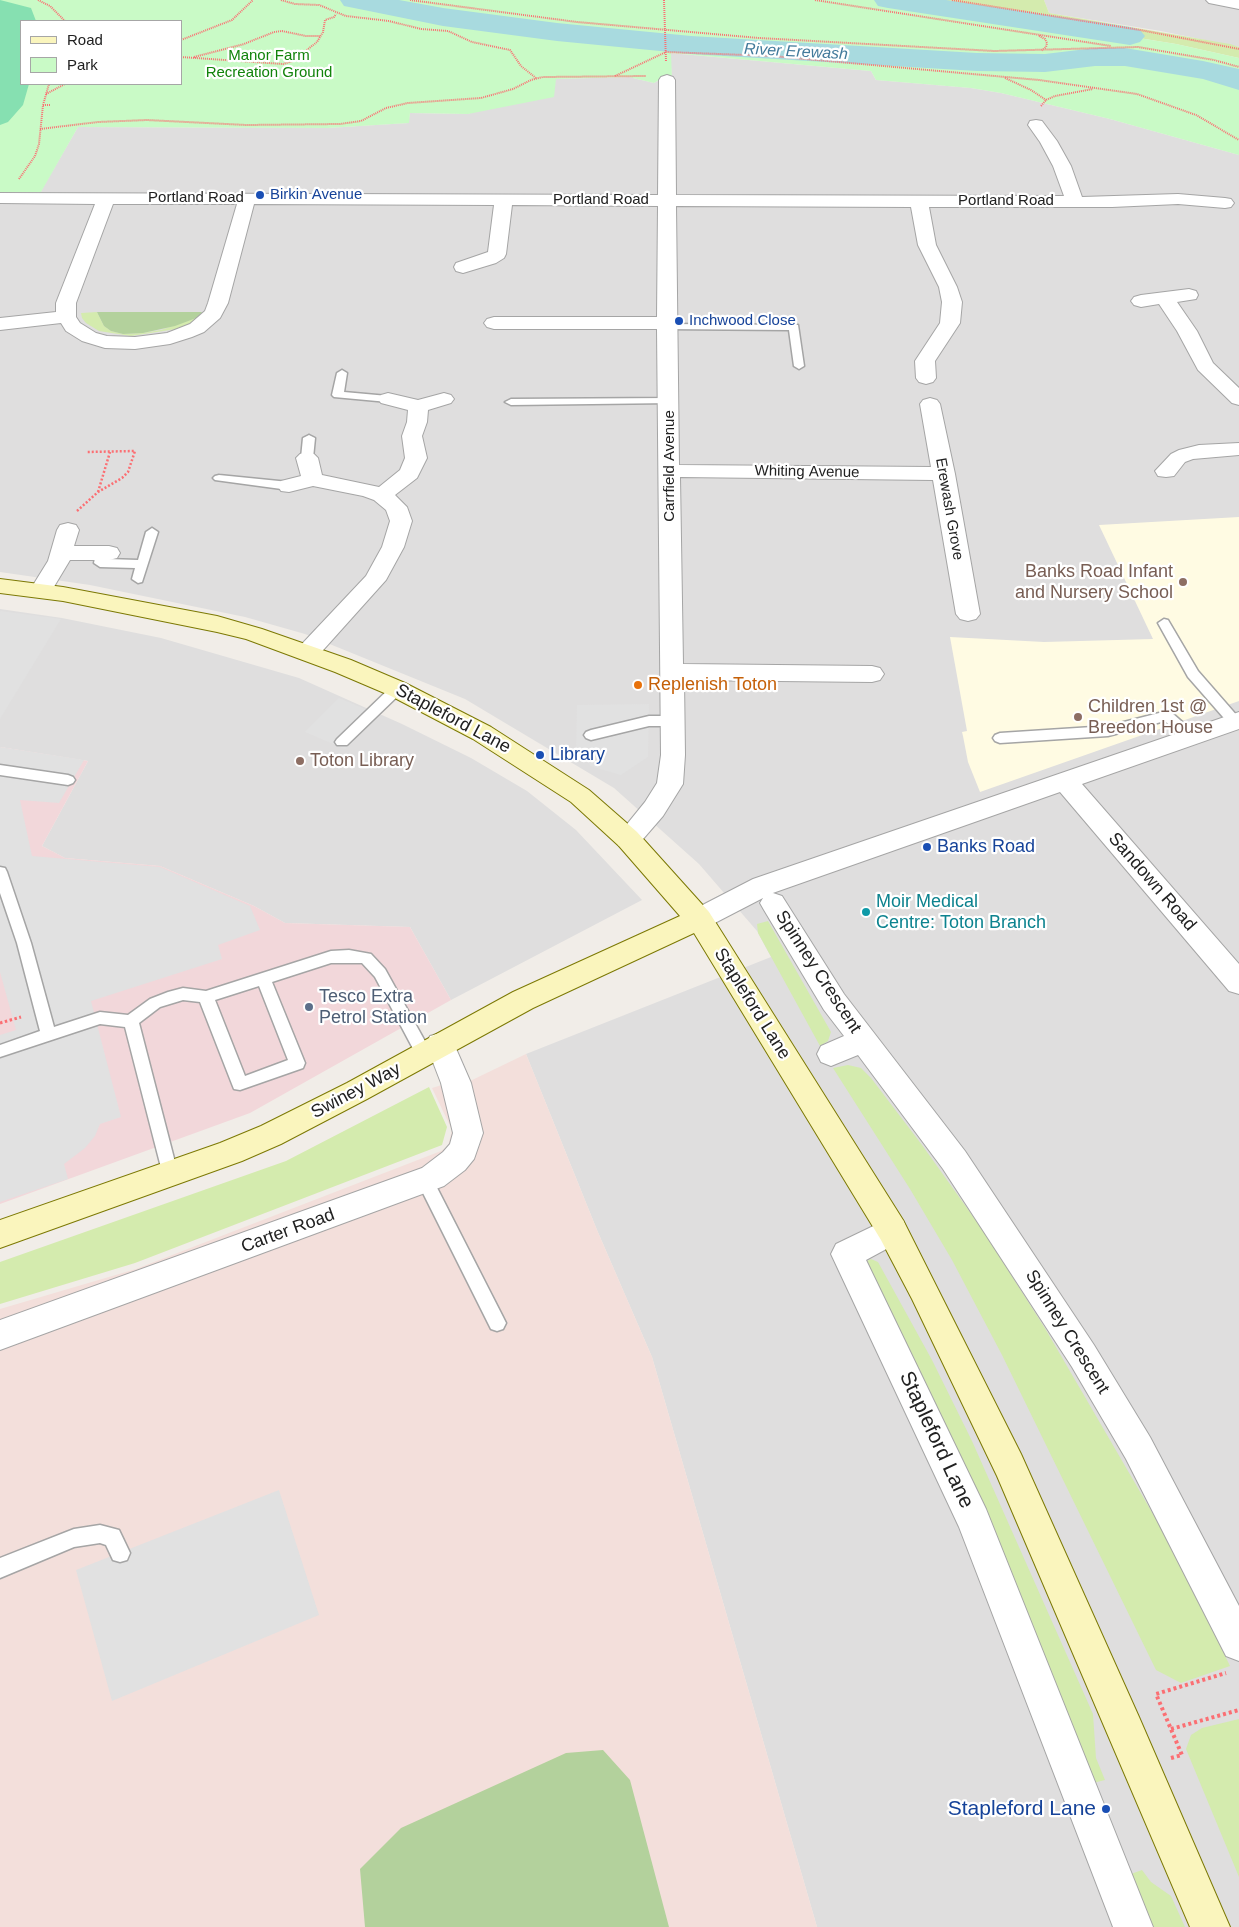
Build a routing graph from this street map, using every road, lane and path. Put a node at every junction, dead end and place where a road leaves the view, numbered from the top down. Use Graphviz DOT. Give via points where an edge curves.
graph roads {
  1 [pos="38,0"];
  2 [pos="252,0"];
  3 [pos="280,0"];
  4 [pos="410,0"];
  5 [pos="664,0"];
  6 [pos="815,0"];
  7 [pos="952,0"];
  8 [pos="1214,0"];
  9 [pos="966,1"];
  10 [pos="1239,4"];
  11 [pos="336,14"];
  12 [pos="64,20"];
  13 [pos="665,29"];
  14 [pos="1034,34"];
  15 [pos="320,36"];
  16 [pos="182,40"];
  17 [pos="1124,47"];
  18 [pos="1239,49"];
  19 [pos="666,51"];
  20 [pos="1041,51"];
  21 [pos="182,57"];
  22 [pos="191,58"];
  23 [pos="1239,67"];
  24 [pos="613,76"];
  25 [pos="1000,77"];
  26 [pos="537,79"];
  27 [pos="667,80"];
  28 [pos="49,85"];
  29 [pos="63,85"];
  30 [pos="1096,88"];
  31 [pos="46,94"];
  32 [pos="43,105"];
  33 [pos="50,105"];
  34 [pos="1036,125"];
  35 [pos="40,130"];
  36 [pos="1239,140"];
  37 [pos="3,198"];
  38 [pos="106,198"];
  39 [pos="246,199"];
  40 [pos="504,200"];
  41 [pos="666,201"];
  42 [pos="919,201"];
  43 [pos="1075,202"];
  44 [pos="1225,202"];
  45 [pos="463,267"];
  46 [pos="1189,296"];
  47 [pos="1165,299"];
  48 [pos="1140,302"];
  49 [pos="66,317"];
  50 [pos="494,323"];
  51 [pos="0,324"];
  52 [pos="668,325"];
  53 [pos="799,366"];
  54 [pos="342,372"];
  55 [pos="926,378"];
  56 [pos="388,399"];
  57 [pos="444,399"];
  58 [pos="1239,399"];
  59 [pos="510,402"];
  60 [pos="669,402"];
  61 [pos="930,404"];
  62 [pos="418,406"];
  63 [pos="308,448"];
  64 [pos="1158,448"];
  65 [pos="1239,449"];
  66 [pos="86,452"];
  67 [pos="110,452"];
  68 [pos="669,470"];
  69 [pos="944,474"];
  70 [pos="219,478"];
  71 [pos="314,480"];
  72 [pos="289,486"];
  73 [pos="98,492"];
  74 [pos="382,495"];
  75 [pos="68,530"];
  76 [pos="152,532"];
  77 [pos="62,553"];
  78 [pos="105,553"];
  79 [pos="143,564"];
  80 [pos="138,579"];
  81 [pos="0,586"];
  82 [pos="41,590"];
  83 [pos="968,614"];
  84 [pos="1164,623"];
  85 [pos="308,652"];
  86 [pos="672,672"];
  87 [pos="872,674"];
  88 [pos="397,688"];
  89 [pos="672,721"];
  90 [pos="1237,721"];
  91 [pos="591,735"];
  92 [pos="1191,737"];
  93 [pos="1000,738"];
  94 [pos="342,742"];
  95 [pos="0,770"];
  96 [pos="68,780"];
  97 [pos="1065,781"];
  98 [pos="628,839"];
  99 [pos="0,872"];
  100 [pos="773,904"];
  101 [pos="699,919"];
  102 [pos="263,978"];
  103 [pos="1239,983"];
  104 [pos="206,997"];
  105 [pos="131,1021"];
  106 [pos="49,1035"];
  107 [pos="862,1041"];
  108 [pos="432,1049"];
  109 [pos="0,1051"];
  110 [pos="831,1054"];
  111 [pos="170,1174"];
  112 [pos="425,1181"];
  113 [pos="892,1230"];
  114 [pos="0,1234"];
  115 [pos="498,1322"];
  116 [pos="0,1335"];
  117 [pos="120,1553"];
  118 [pos="0,1568"];
  119 [pos="1239,1643"];
  120 [pos="1230,1672"];
  121 [pos="1239,1710"];
  122 [pos="1171,1729"];
  123 [pos="1142,1767"];
  124 [pos="1133,1927"];
  125 [pos="1210,1927"];
  1 -- 12 [label="path" via="50,6"];
  2 -- 16 [label="path" via="232,20"];
  3 -- 11 [label="path" via="319,5"];
  4 -- 13 [label="path" via="577,22"];
  5 -- 13 [label="path"];
  6 -- 14 [label="path"];
  7 -- 9 [label="path"];
  8 -- 10 [label="street"];
  9 -- 18 [label="path"];
  11 -- 15 [label="path" via="326,20"];
  11 -- 26 [label="path" via="448,31 472,42 510,50 521,66"];
  13 -- 19 [label="path"];
  13 -- 20 [label="path" via="940,49"];
  14 -- 17 [label="path"];
  14 -- 20 [label="path" via="1047,43"];
  15 -- 22 [label="path" via="274,32"];
  15 -- 22 [label="path" via="293,61 283,64"];
  17 -- 20 [label="path"];
  17 -- 23 [label="path" via="1147,48"];
  19 -- 24 [label="path"];
  19 -- 25 [label="path" via="793,58"];
  21 -- 22 [label="path"];
  24 -- 26 [label="path"];
  24 -- 27 [label="path" via="647,76"];
  25 -- 30 [label="path"];
  25 -- 30 [label="path" via="1046,100 1068,92"];
  26 -- 35 [label="path" via="481,98 408,102 386,108 361,121 340,124 246,125 126,120"];
  27 -- 41 [label="street, Carrfield Avenue"];
  28 -- 31 [label="path"];
  29 -- 31 [label="path"];
  30 -- 36 [label="path" via="1137,94 1174,106"];
  31 -- 32 [label="path"];
  32 -- 33 [label="path"];
  32 -- 35 [label="path"];
  34 -- 43 [label="street" via="1062,166"];
  35 -- 37 [label="path" via="35,156"];
  37 -- 38 [label="street, Portland Road"];
  38 -- 39 [label="street, Portland Road"];
  38 -- 49 [label="street" via="66,303"];
  39 -- 40 [label="street, Portland Road"];
  39 -- 49 [label="street" via="218,303 213,314 197,328 170,338 118,343 89,337 73,327"];
  40 -- 41 [label="street, Portland Road"];
  40 -- 45 [label="street" via="497,254"];
  41 -- 42 [label="street, Portland Road"];
  41 -- 52 [label="street, Carrfield Avenue"];
  42 -- 43 [label="street, Portland Road"];
  42 -- 55 [label="street" via="927,245 952,302 946,331 924,361"];
  43 -- 44 [label="street, Portland Road" via="1201,194"];
  46 -- 47 [label="street"];
  47 -- 48 [label="street"];
  47 -- 58 [label="street" via="1205,366"];
  49 -- 51 [label="street"];
  50 -- 52 [label="street" via="512,329"];
  52 -- 53 [label="lane" via="794,327"];
  52 -- 60 [label="street, Carrfield Avenue"];
  54 -- 56 [label="lane" via="338,395"];
  56 -- 62 [label="street"];
  57 -- 62 [label="street"];
  59 -- 60 [label="lane"];
  60 -- 68 [label="street, Carrfield Avenue"];
  61 -- 69 [label="street, Erewash Grove"];
  62 -- 74 [label="street" via="412,436 416,458 409,473"];
  63 -- 71 [label="street"];
  64 -- 65 [label="street" via="1172,464 1199,451"];
  66 -- 67 [label="path"];
  67 -- 73 [label="path"];
  67 -- 73 [label="path" via="135,451 128,472"];
  68 -- 69 [label="street, Whiting Avenue"];
  68 -- 86 [label="street, Carrfield Avenue"];
  69 -- 83 [label="street, Erewash Grove"];
  70 -- 72 [label="lane"];
  71 -- 72 [label="street"];
  71 -- 74 [label="street"];
  73 -- 75 [label="path" via="71,516"];
  74 -- 85 [label="street" via="396,507 401,521 393,547 370,586"];
  75 -- 77 [label="street"];
  76 -- 79 [label="lane"];
  77 -- 78 [label="street"];
  77 -- 82 [label="street"];
  78 -- 79 [label="lane" via="100,563"];
  79 -- 80 [label="lane"];
  81 -- 82 [label="main road, Stapleford Lane"];
  82 -- 85 [label="main road, Stapleford Lane" via="217,624"];
  84 -- 90 [label="lane" via="1193,674"];
  85 -- 88 [label="main road, Stapleford Lane"];
  86 -- 87 [label="street"];
  86 -- 89 [label="street, Carrfield Avenue"];
  88 -- 94 [label="lane"];
  88 -- 98 [label="main road, Stapleford Lane" via="482,733 539,768 580,796"];
  89 -- 91 [label="lane" via="649,721"];
  89 -- 98 [label="street, Carrfield Avenue" via="670,784"];
  90 -- 92 [label="street"];
  92 -- 93 [label="lane" via="1167,716 1108,731"];
  92 -- 97 [label="street"];
  95 -- 96 [label="lane"];
  97 -- 101 [label="street" via="762,886"];
  97 -- 103 [label="street, Sandown Road"];
  98 -- 101 [label="main road, Stapleford Lane"];
  99 -- 106 [label="lane"];
  100 -- 107 [label="street, Spinney Crescent"];
  101 -- 108 [label="main road, Swiney Way" via="523,1000"];
  101 -- 113 [label="main road, Stapleford Lane"];
  102 -- 104 [label="lane"];
  102 -- 104 [label="lane" via="297,1063 240,1084"];
  102 -- 108 [label="lane" via="331,957 366,958 380,973"];
  104 -- 105 [label="lane" via="183,994 168,998 155,1003"];
  105 -- 106 [label="lane" via="100,1018"];
  105 -- 111 [label="lane"];
  106 -- 109 [label="lane"];
  107 -- 110 [label="street, Spinney Crescent"];
  107 -- 119 [label="street, Spinney Crescent" via="954,1160 1083,1356 1138,1448"];
  108 -- 111 [label="main road, Swiney Way" via="271,1135"];
  108 -- 112 [label="street, Carter Road" via="456,1083 468,1133 464,1150 454,1162"];
  111 -- 114 [label="main road, Swiney Way"];
  112 -- 115 [label="lane"];
  112 -- 116 [label="street, Carter Road"];
  113 -- 123 [label="main road, Stapleford Lane" via="1009,1465"];
  113 -- 124 [label="street, Stapleford Lane" via="847,1254 974,1521"];
  117 -- 118 [label="lane" via="112,1537 100,1534 74,1538"];
  120 -- 122 [label="path" via="1156,1694"];
  121 -- 122 [label="path"];
  122 -- 123 [label="path" via="1182,1755"];
  123 -- 125 [label="main road, Stapleford Lane"];
}
